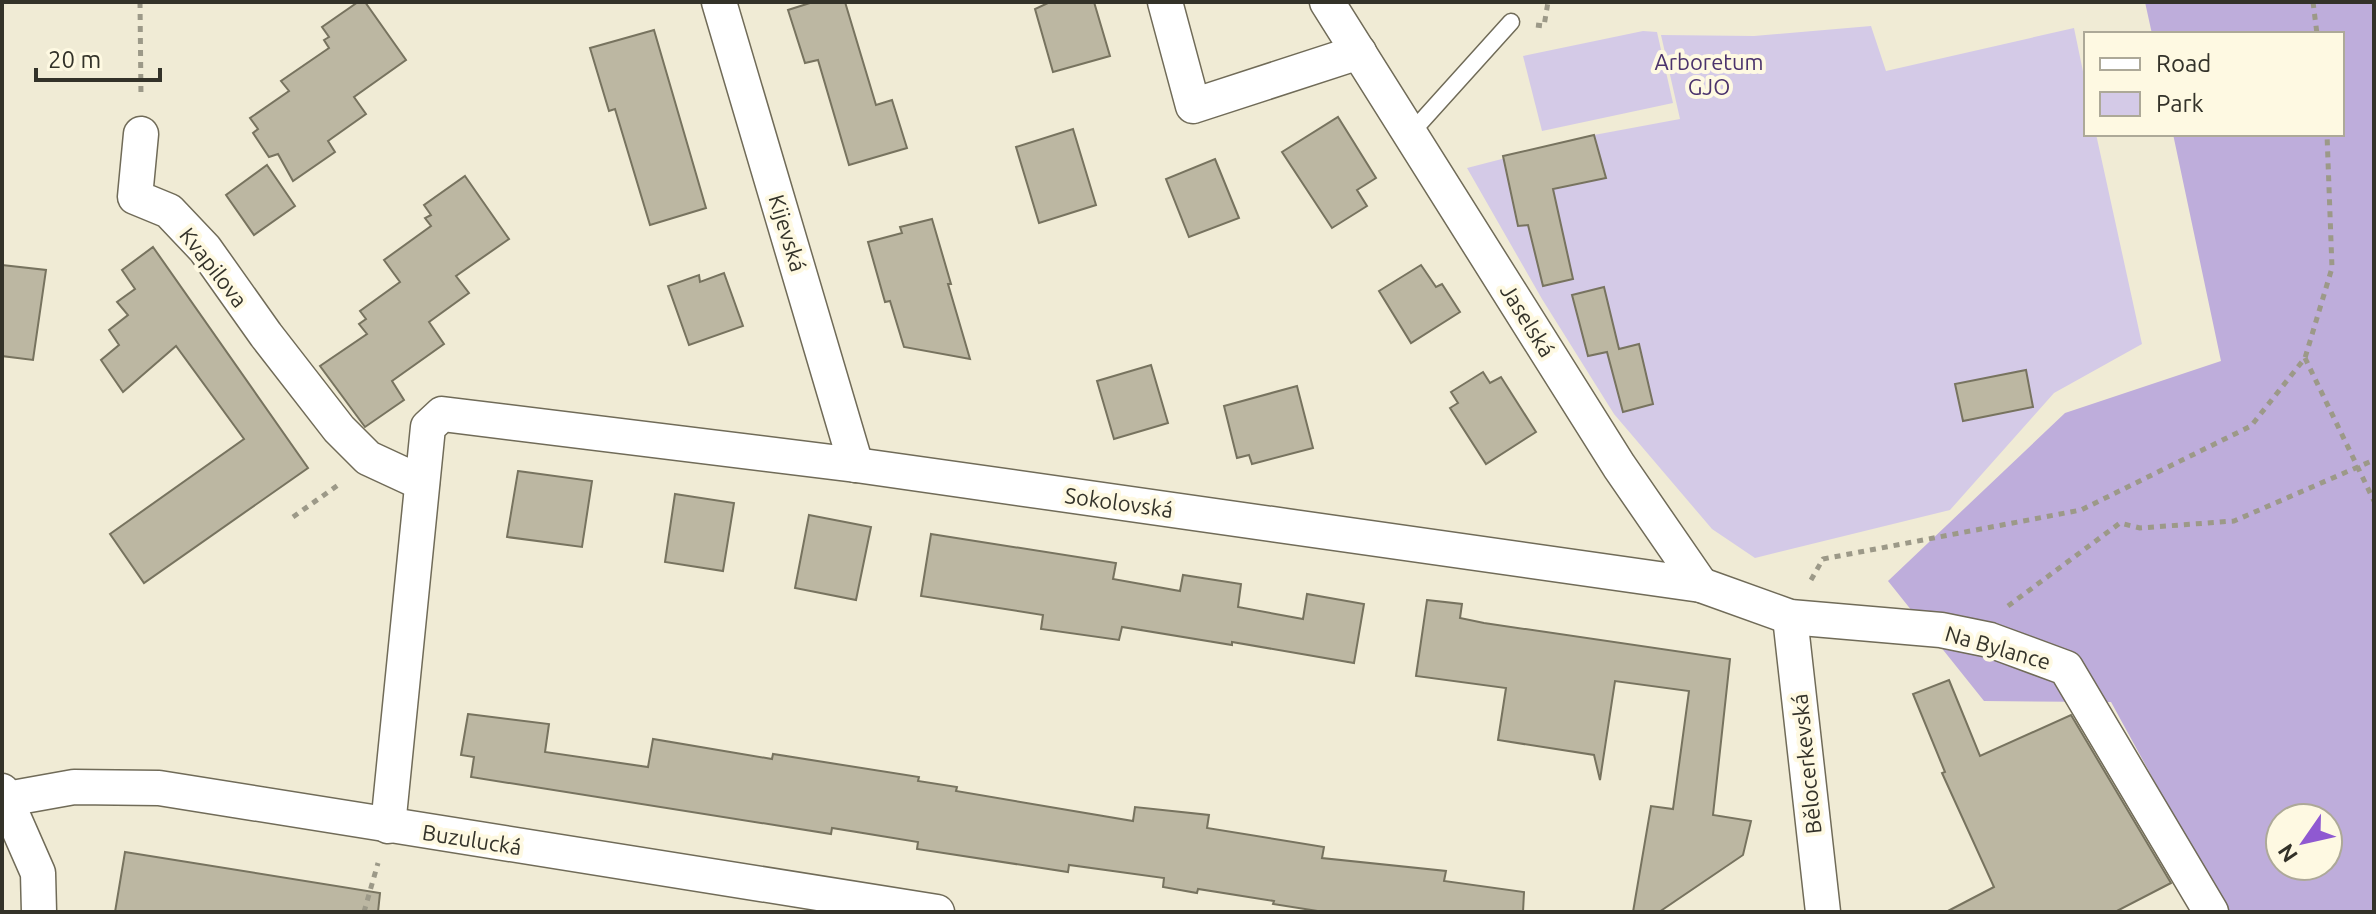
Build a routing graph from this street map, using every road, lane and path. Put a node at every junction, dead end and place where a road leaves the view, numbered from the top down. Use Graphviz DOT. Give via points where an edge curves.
graph roads {
  1 [pos="140,2"];
  2 [pos="719,2"];
  3 [pos="1165,2"];
  4 [pos="1327,2"];
  5 [pos="2313,2"];
  6 [pos="1511,22"];
  7 [pos="2317,32"];
  8 [pos="1359,52"];
  9 [pos="141,134"];
  10 [pos="1410,134"];
  11 [pos="2327,136"];
  12 [pos="2305,358"];
  13 [pos="2374,460"];
  14 [pos="856,465"];
  15 [pos="2359,467"];
  16 [pos="349,477"];
  17 [pos="422,483"];
  18 [pos="2374,501"];
  19 [pos="293,517"];
  20 [pos="1701,585"];
  21 [pos="1790,617"];
  22 [pos="1969,636"];
  23 [pos="4,798"];
  24 [pos="388,826"];
  25 [pos="39,912"];
  26 [pos="364,912"];
  27 [pos="937,912"];
  28 [pos="1823,912"];
  29 [pos="2211,912"];
  1 -- 9 [label="path"];
  2 -- 14 [label="street, Kijevská"];
  3 -- 8 [label="street" via="1193,106"];
  4 -- 8 [label="street, Jaselská"];
  5 -- 7 [label="path"];
  6 -- 10 [label="lane"];
  8 -- 10 [label="street, Jaselská"];
  9 -- 17 [label="street, Kvapilova" via="135,197 169,211 205,249 339,429 368,458"];
  10 -- 20 [label="street, Jaselská" via="1619,466"];
  11 -- 12 [label="path" via="2332,268"];
  12 -- 15 [label="path"];
  12 -- 21 [label="path" via="2251,426 2081,510 1823,559"];
  13 -- 15 [label="path"];
  14 -- 17 [label="street, Sokolovská" via="442,414 428,427"];
  14 -- 20 [label="street, Sokolovská"];
  15 -- 18 [label="path"];
  15 -- 22 [label="path" via="2234,521 2140,528 2120,523"];
  16 -- 19 [label="path"];
  17 -- 24 [label="street"];
  20 -- 21 [label="street, Sokolovská"];
  21 -- 22 [label="street, Na Bylance"];
  21 -- 28 [label="street, Bělocerkevská"];
  22 -- 29 [label="street, Na Bylance" via="2066,668"];
  23 -- 24 [label="street, Buzulucká" via="74,787 159,788"];
  23 -- 25 [label="street" via="38,873"];
  24 -- 26 [label="path"];
  24 -- 27 [label="street, Buzulucká"];
}
